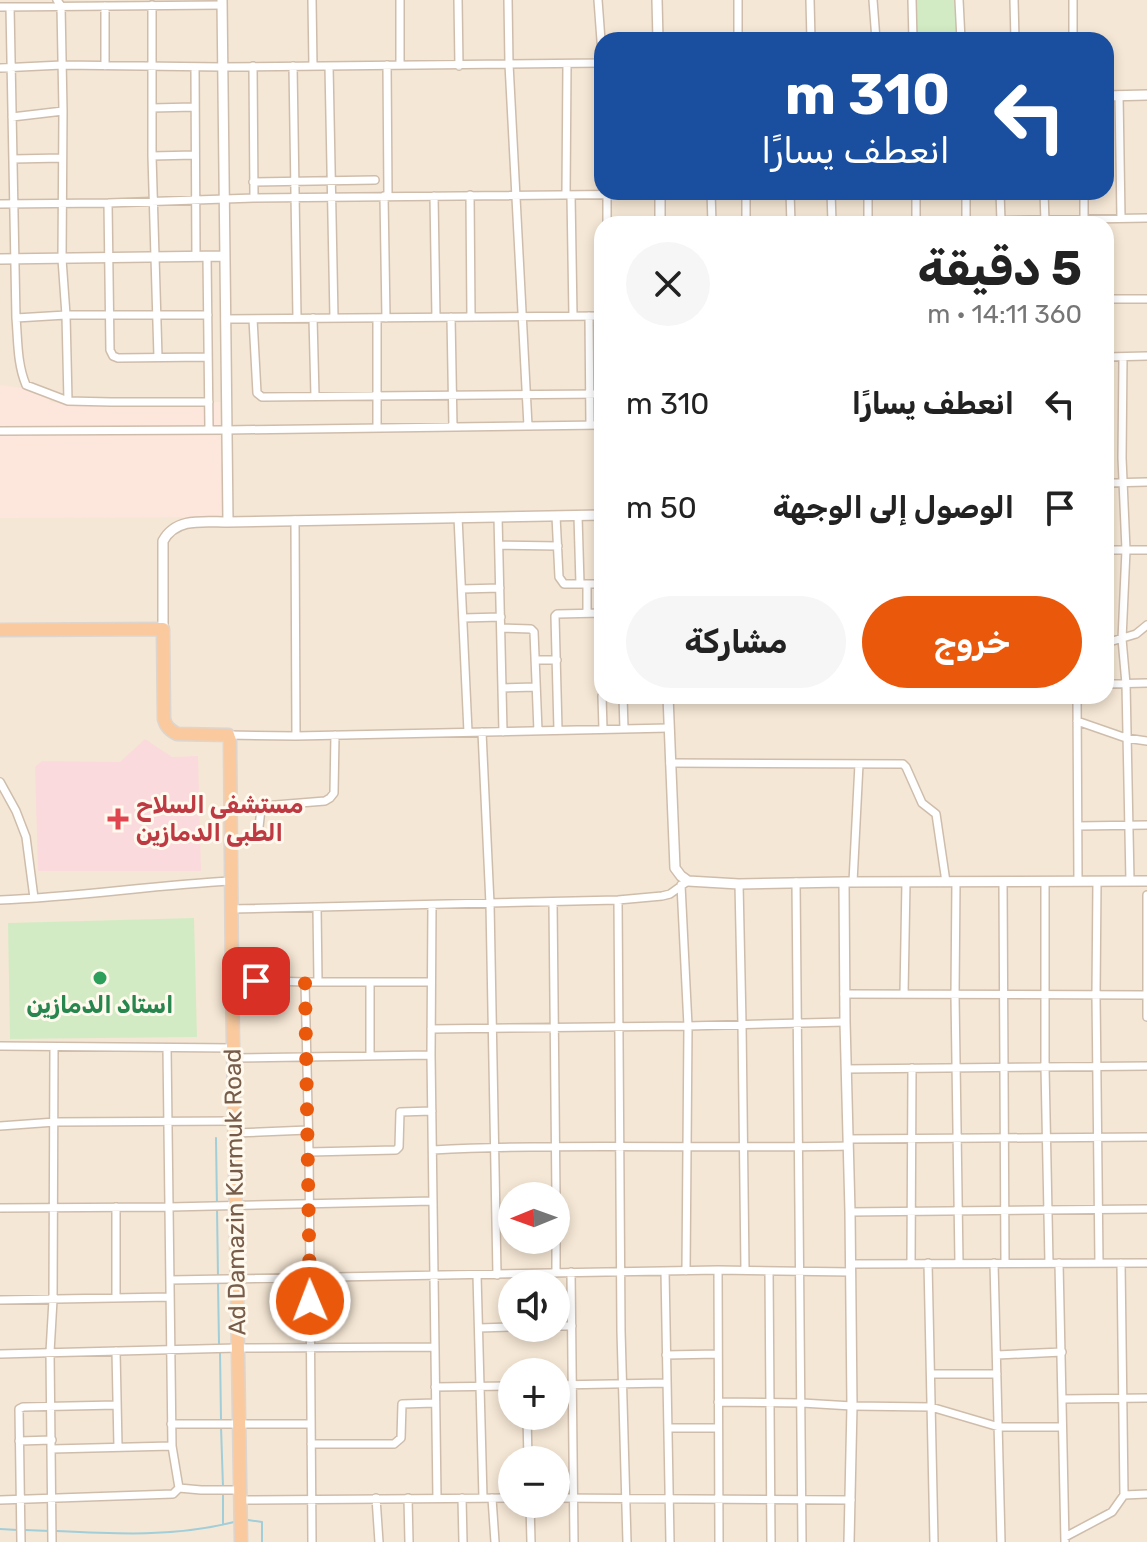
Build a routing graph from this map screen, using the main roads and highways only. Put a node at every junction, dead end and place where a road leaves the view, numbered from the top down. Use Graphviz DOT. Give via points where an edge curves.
graph roads {
  1 [pos="0,630"];
  2 [pos="241,1542"];
  1 -- 2 [label="highway, Ad Damazin Kurmuk Road" via="163,629 166,725 177,734 228,735 230,741"];
}
